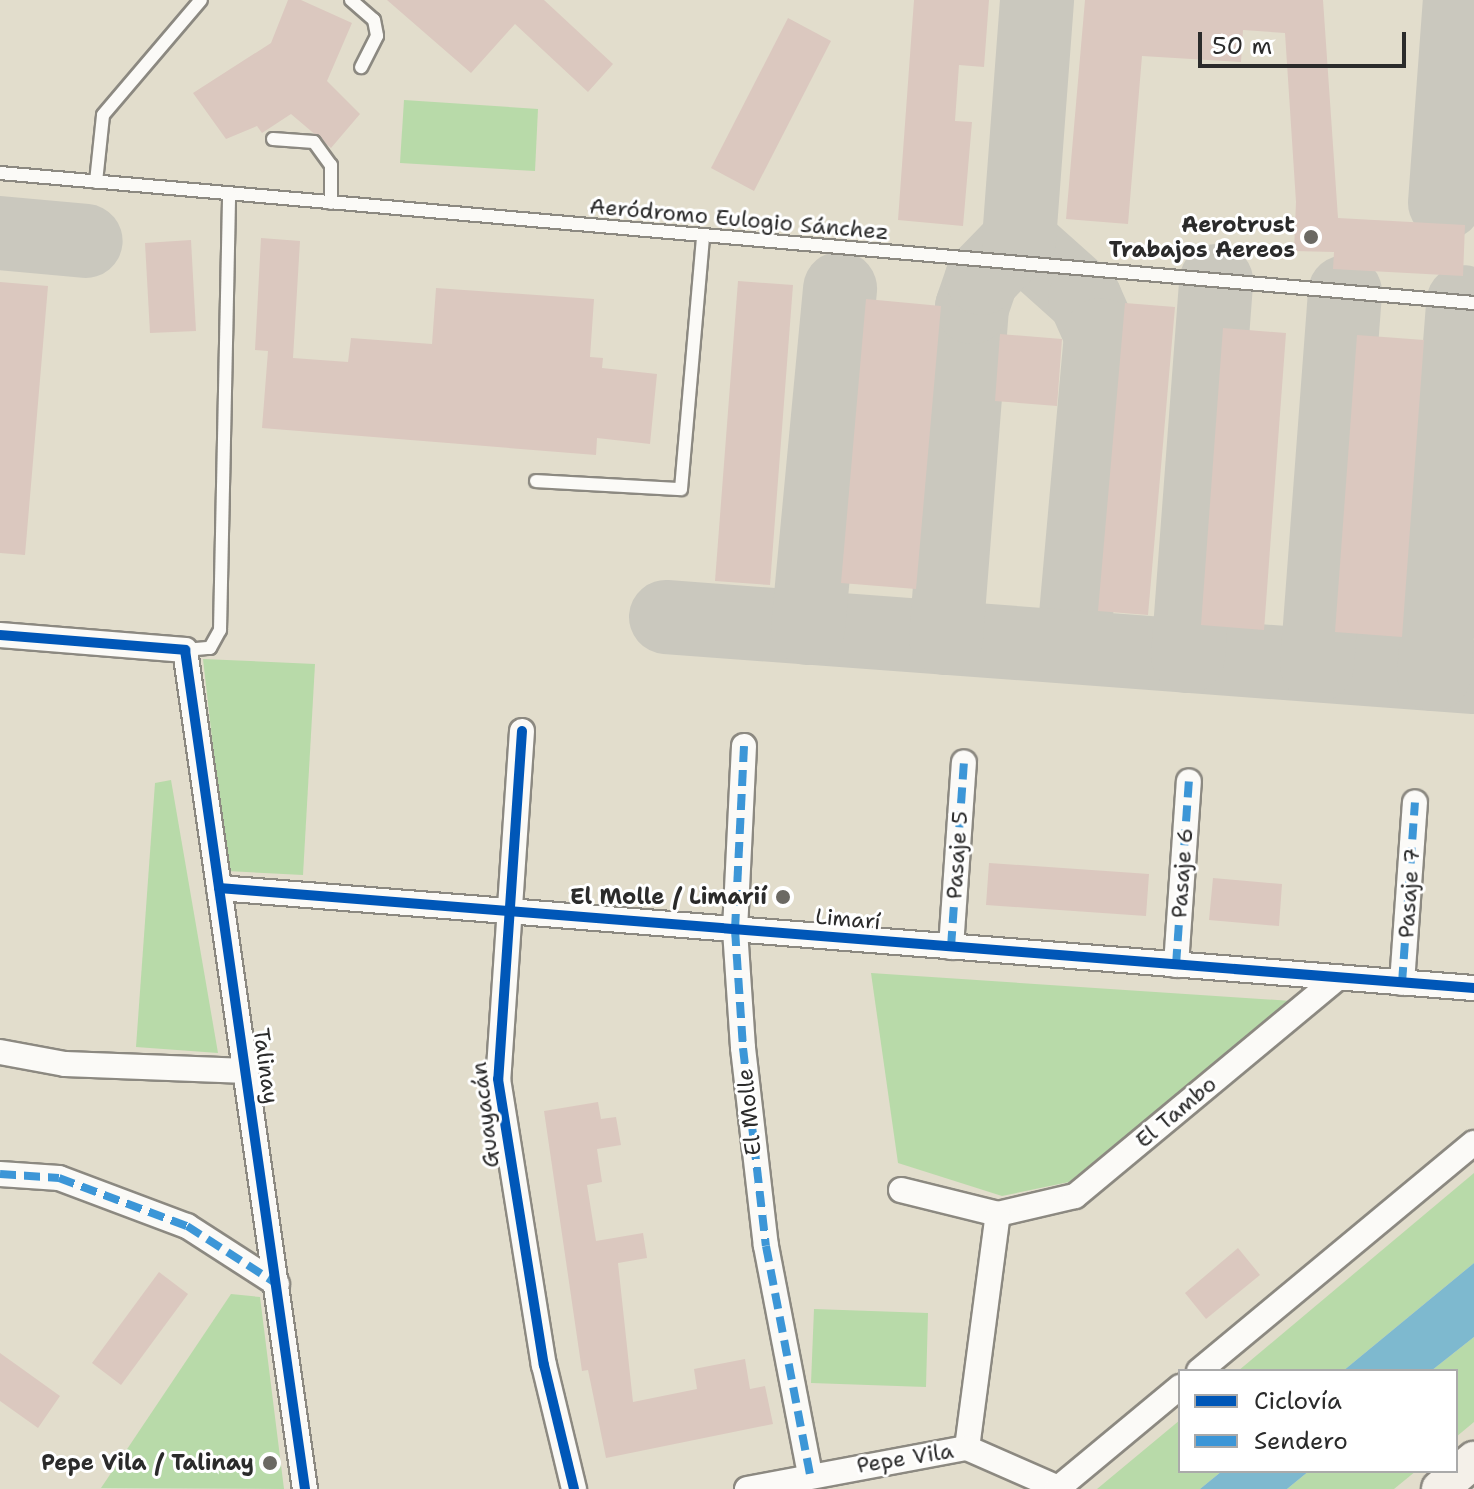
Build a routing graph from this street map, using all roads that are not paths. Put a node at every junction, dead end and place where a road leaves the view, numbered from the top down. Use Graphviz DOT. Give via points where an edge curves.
graph roads {
  1 [pos="201,0"];
  2 [pos="351,0"];
  3 [pos="361,67"];
  4 [pos="273,139"];
  5 [pos="0,173"];
  6 [pos="96,182"];
  7 [pos="229,194"];
  8 [pos="331,203"];
  9 [pos="703,236"];
  10 [pos="1474,303"];
  11 [pos="536,481"];
  12 [pos="0,635"];
  13 [pos="185,650"];
  14 [pos="522,731"];
  15 [pos="744,746"];
  16 [pos="964,762"];
  17 [pos="1189,781"];
  18 [pos="1415,802"];
  19 [pos="219,888"];
  20 [pos="507,912"];
  21 [pos="735,930"];
  22 [pos="951,947"];
  23 [pos="1176,965"];
  24 [pos="1338,978"];
  25 [pos="1402,983"];
  26 [pos="1474,988"];
  27 [pos="0,1052"];
  28 [pos="247,1071"];
  29 [pos="1474,1143"];
  30 [pos="0,1174"];
  31 [pos="901,1190"];
  32 [pos="998,1214"];
  33 [pos="277,1284"];
  34 [pos="1201,1369"];
  35 [pos="1178,1389"];
  36 [pos="967,1448"];
  37 [pos="1474,1460"];
  38 [pos="810,1474"];
  39 [pos="1057,1488"];
  40 [pos="305,1489"];
  41 [pos="574,1489"];
  42 [pos="747,1489"];
  43 [pos="1440,1489"];
  1 -- 6 [label="lane" via="103,115"];
  2 -- 3 [label="lane" via="374,20 377,36"];
  4 -- 8 [label="lane" via="314,142 331,165"];
  5 -- 6 [label="lane, Aeródromo Eulogio Sánchez"];
  6 -- 7 [label="lane, Aeródromo Eulogio Sánchez"];
  7 -- 8 [label="lane, Aeródromo Eulogio Sánchez"];
  7 -- 13 [label="lane" via="220,630 210,648"];
  8 -- 9 [label="lane, Aeródromo Eulogio Sánchez"];
  9 -- 10 [label="lane, Aeródromo Eulogio Sánchez"];
  9 -- 11 [label="lane" via="681,489"];
  12 -- 13 [label="street"];
  13 -- 19 [label="street, Talinay"];
  14 -- 20 [label="street, Guayacán"];
  15 -- 21 [label="street, El Molle"];
  16 -- 22 [label="street, Pasaje 5"];
  17 -- 23 [label="street, Pasaje 6"];
  18 -- 25 [label="street, Pasaje 7"];
  19 -- 20 [label="street, Limarí"];
  19 -- 28 [label="street, Talinay"];
  20 -- 21 [label="street, Limarí"];
  20 -- 41 [label="street, Guayacán" via="498,1079 544,1365"];
  21 -- 22 [label="street, Limarí"];
  21 -- 38 [label="street, El Molle" via="762,1218"];
  22 -- 23 [label="street, Limarí"];
  23 -- 24 [label="street, Limarí"];
  24 -- 25 [label="street, Limarí"];
  24 -- 32 [label="street, El Tambo" via="1075,1196"];
  25 -- 26 [label="street, Limarí"];
  27 -- 28 [label="street" via="65,1064"];
  28 -- 33 [label="street, Talinay"];
  29 -- 34 [label="street"];
  30 -- 33 [label="street" via="59,1178 187,1226"];
  31 -- 32 [label="street, El Tambo"];
  32 -- 36 [label="street"];
  33 -- 40 [label="street, Talinay"];
  35 -- 39 [label="street"];
  36 -- 38 [label="street, Pepe Vila"];
  36 -- 39 [label="street, Pepe Vila"];
  37 -- 43 [label="main road"];
  38 -- 42 [label="street, Pepe Vila"];
}
